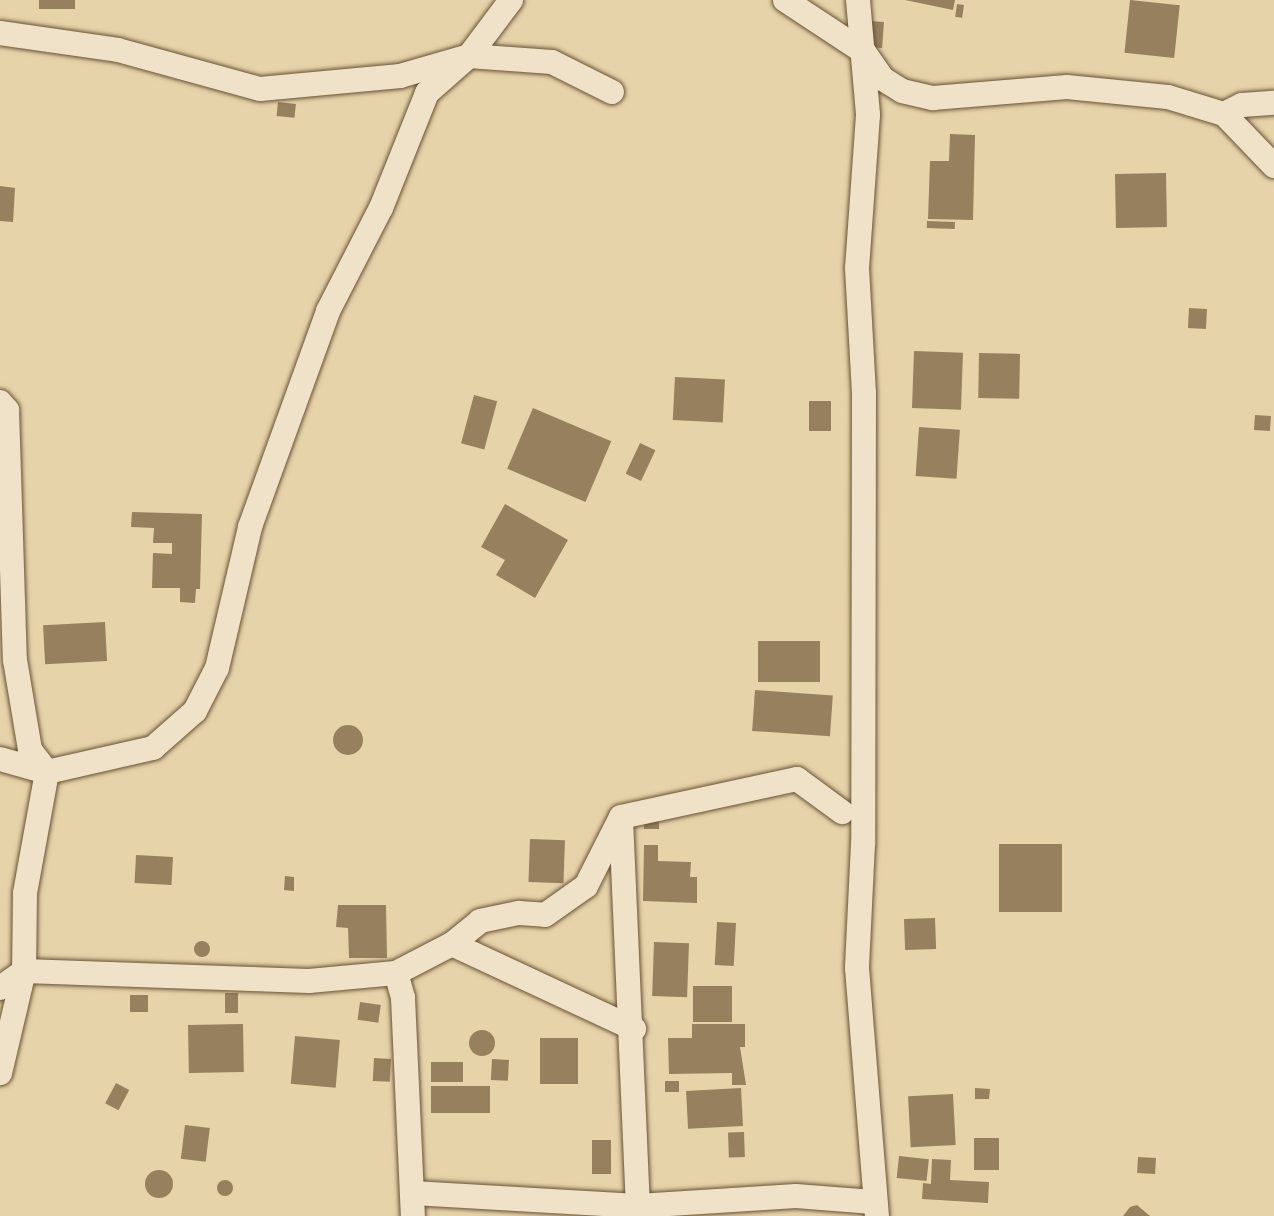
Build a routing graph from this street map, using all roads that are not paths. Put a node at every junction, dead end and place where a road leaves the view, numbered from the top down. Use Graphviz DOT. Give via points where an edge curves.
graph roads {
  1 [pos="511,0"];
  2 [pos="785,0"];
  3 [pos="859,0"];
  4 [pos="0,33"];
  5 [pos="864,52"];
  6 [pos="469,55"];
  7 [pos="612,92"];
  8 [pos="1274,103"];
  9 [pos="1224,114"];
  10 [pos="1274,166"];
  11 [pos="0,402"];
  12 [pos="0,759"];
  13 [pos="47,772"];
  14 [pos="842,812"];
  15 [pos="621,817"];
  16 [pos="452,944"];
  17 [pos="24,971"];
  18 [pos="396,973"];
  19 [pos="0,988"];
  20 [pos="634,1029"];
  21 [pos="0,1073"];
  22 [pos="796,1196"];
  23 [pos="413,1205"];
  24 [pos="638,1206"];
  25 [pos="875,1209"];
  26 [pos="814,1216"];
  1 -- 6 [label="street"];
  2 -- 5 [label="street"];
  3 -- 5 [label="street"];
  4 -- 6 [label="street" via="118,50 260,89 400,76"];
  5 -- 9 [label="street" via="883,79 902,91 933,98 1067,87 1168,97"];
  5 -- 25 [label="street" via="867,115 857,268 864,406 863,844 857,968"];
  6 -- 7 [label="street" via="552,62"];
  6 -- 13 [label="street" via="427,93 381,208 328,311 250,527 217,668 195,711 153,748"];
  8 -- 9 [label="street" via="1242,105"];
  9 -- 10 [label="street"];
  11 -- 13 [label="street" via="7,410 15,660 30,750"];
  12 -- 13 [label="street"];
  13 -- 17 [label="street" via="25,893"];
  14 -- 15 [label="street" via="797,779"];
  15 -- 16 [label="street" via="586,886 545,915 519,913 480,921"];
  15 -- 20 [label="street"];
  16 -- 18 [label="street"];
  16 -- 20 [label="street"];
  17 -- 18 [label="street" via="309,981"];
  17 -- 19 [label="street"];
  17 -- 21 [label="street"];
  18 -- 23 [label="street" via="403,998"];
  20 -- 24 [label="street"];
  22 -- 24 [label="street"];
  22 -- 25 [label="street"];
  22 -- 26 [label="street"];
  23 -- 24 [label="street"];
}
